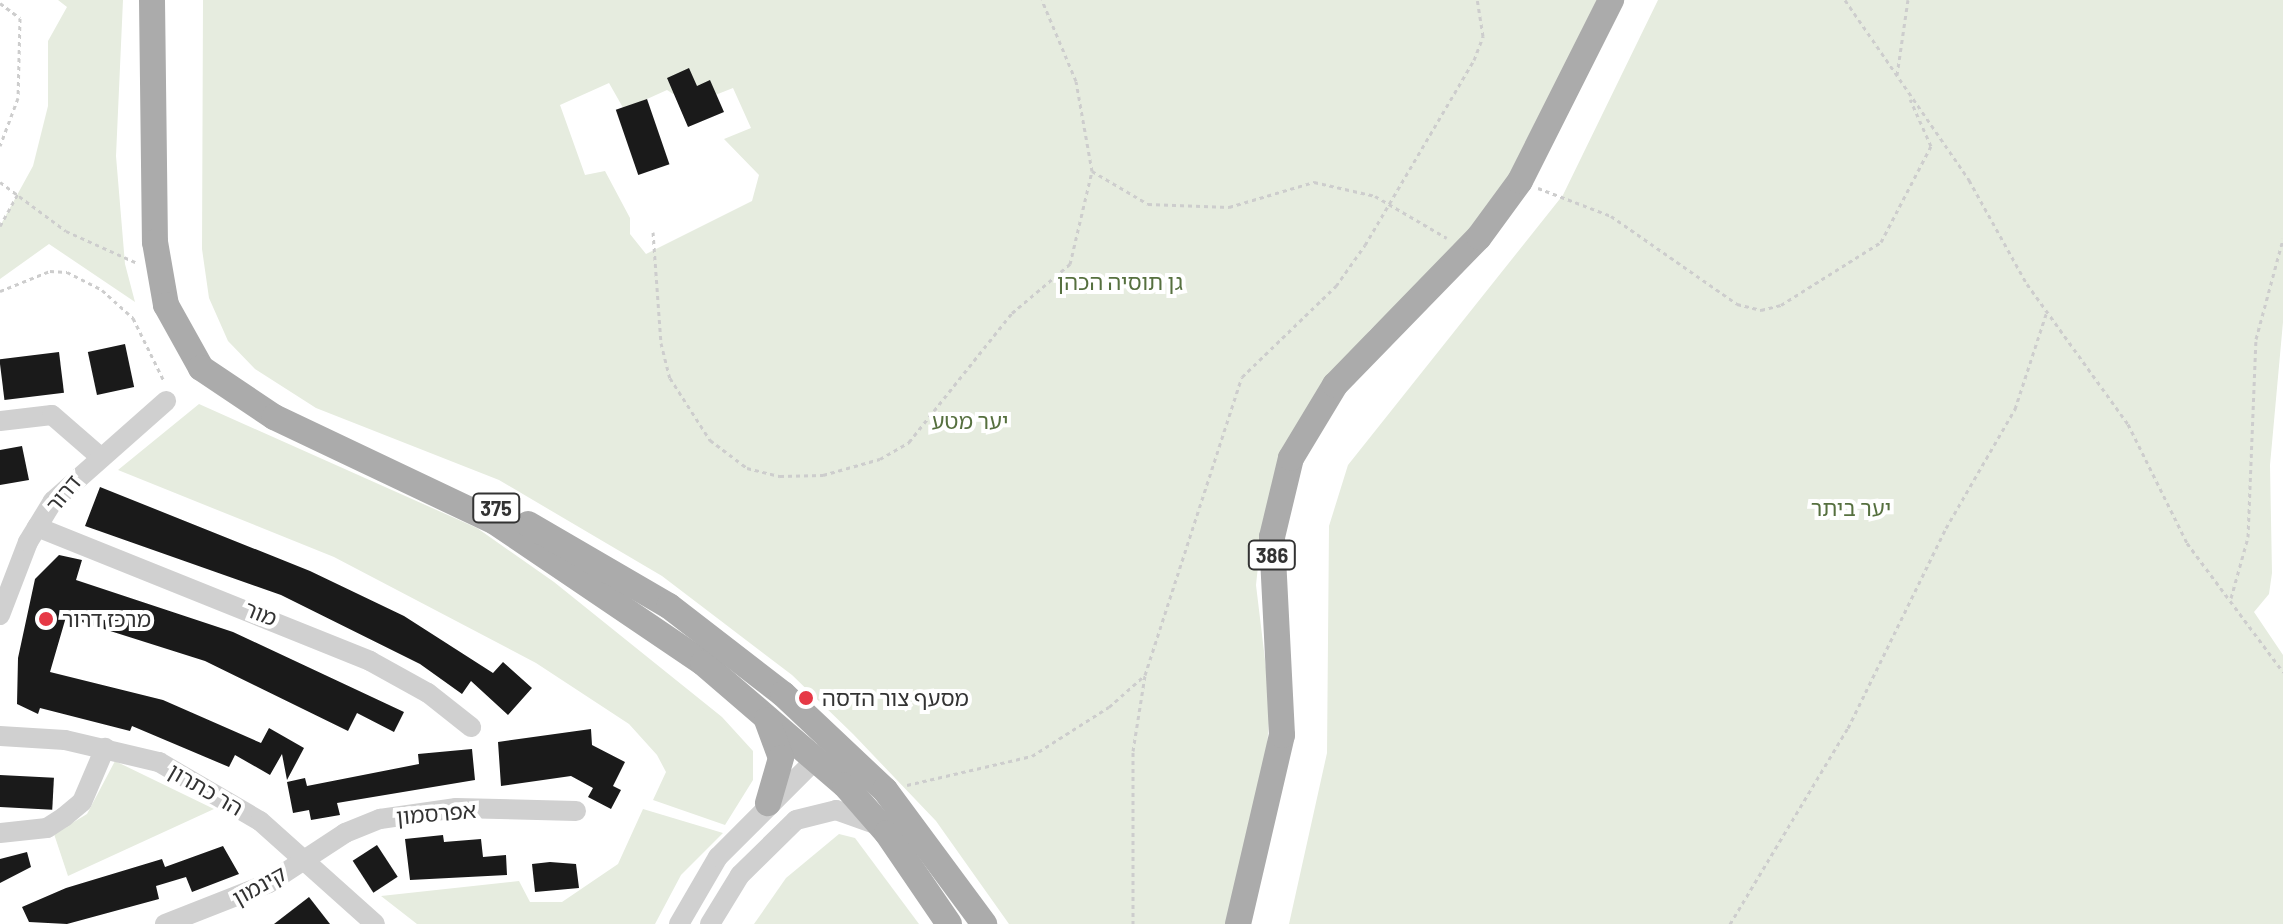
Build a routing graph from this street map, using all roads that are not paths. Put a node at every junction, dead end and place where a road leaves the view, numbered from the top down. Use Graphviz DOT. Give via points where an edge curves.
graph roads {
  1 [pos="152,0"];
  2 [pos="1611,0"];
  3 [pos="161,273"];
  4 [pos="166,401"];
  5 [pos="0,421"];
  6 [pos="98,455"];
  7 [pos="37,527"];
  8 [pos="4,590"];
  9 [pos="0,615"];
  10 [pos="756,704"];
  11 [pos="471,727"];
  12 [pos="0,736"];
  13 [pos="105,748"];
  14 [pos="847,751"];
  15 [pos="815,757"];
  16 [pos="768,803"];
  17 [pos="576,811"];
  18 [pos="0,833"];
  19 [pos="887,833"];
  20 [pos="305,858"];
  21 [pos="165,924"];
  22 [pos="375,924"];
  23 [pos="679,924"];
  24 [pos="710,924"];
  25 [pos="949,924"];
  26 [pos="984,924"];
  27 [pos="1238,924"];
  1 -- 3 [label="main road, 375" via="152,207"];
  2 -- 27 [label="main road, 386" via="1520,181 1466,249 1335,385 1291,458 1272,537 1282,735"];
  3 -- 10 [label="main road, 375" via="166,305 187,351 232,392 505,529 642,618"];
  3 -- 14 [label="main road, 375" via="190,346 236,386 467,494 623,576 737,655"];
  4 -- 6 [label="street, דרור"];
  5 -- 6 [label="street" via="52,415"];
  6 -- 7 [label="street, דרור"];
  7 -- 8 [label="street, דרור"];
  7 -- 11 [label="street, מור" via="370,661 428,693"];
  8 -- 9 [label="street, דרור"];
  10 -- 15 [label="main road, 375"];
  10 -- 16 [label="main road" via="774,730 781,758"];
  12 -- 13 [label="street, הר כתרון"];
  13 -- 18 [label="street" via="82,802 64,817 47,828"];
  13 -- 20 [label="street, הר כתרון" via="159,762 218,792"];
  14 -- 15 [label="street"];
  14 -- 26 [label="main road, 375" via="885,790"];
  15 -- 16 [label="street"];
  15 -- 19 [label="main road, 375"];
  16 -- 23 [label="street" via="718,857"];
  17 -- 20 [label="street, אפרסמון" via="416,811 345,833"];
  19 -- 24 [label="street" via="849,812 796,820 740,875"];
  19 -- 25 [label="main road, 375"];
  20 -- 21 [label="street, קינמון" via="232,901"];
  20 -- 22 [label="street, הר כתרון"];
}
